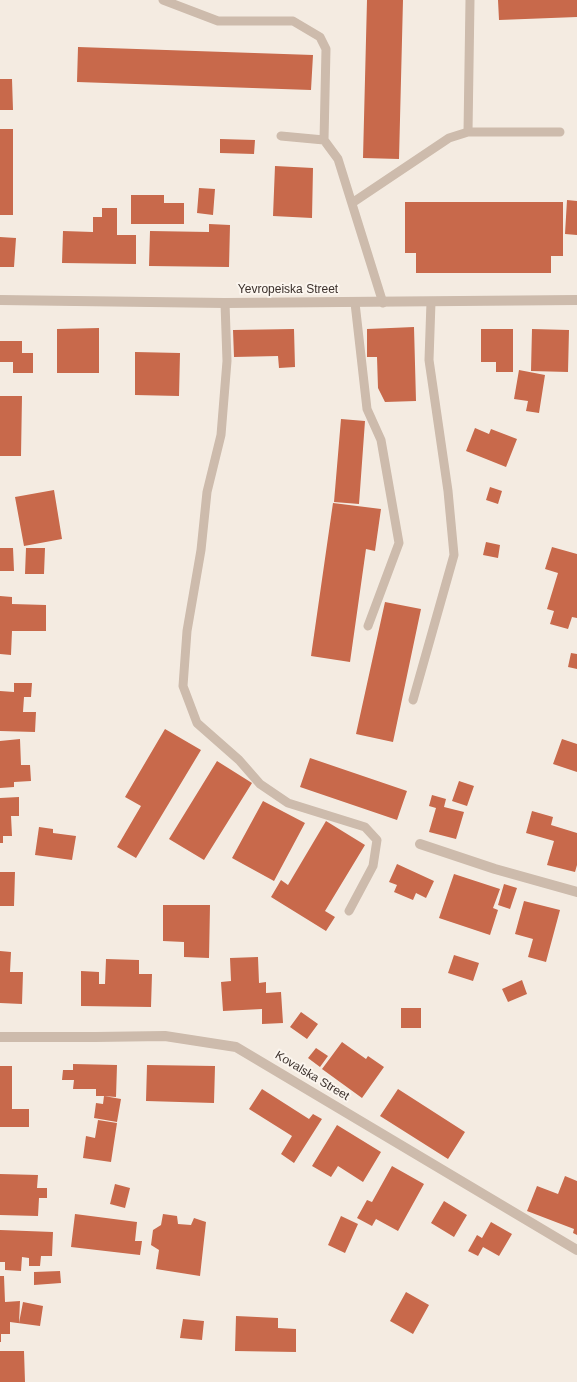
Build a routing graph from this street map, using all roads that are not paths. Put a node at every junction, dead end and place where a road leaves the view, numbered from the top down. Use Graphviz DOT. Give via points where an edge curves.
graph roads {
  1 [pos="163,0"];
  2 [pos="470,0"];
  3 [pos="468,132"];
  4 [pos="560,132"];
  5 [pos="281,136"];
  6 [pos="324,140"];
  7 [pos="352,203"];
  8 [pos="0,300"];
  9 [pos="577,300"];
  10 [pos="383,302"];
  11 [pos="431,302"];
  12 [pos="225,303"];
  13 [pos="356,303"];
  14 [pos="368,626"];
  15 [pos="412,700"];
  16 [pos="420,844"];
  17 [pos="577,892"];
  18 [pos="349,911"];
  19 [pos="0,1036"];
  20 [pos="577,1250"];
  1 -- 6 [label="lane" via="218,22 293,21 320,37 326,49"];
  2 -- 3 [label="lane"];
  3 -- 4 [label="lane"];
  3 -- 7 [label="lane" via="449,138"];
  5 -- 6 [label="lane"];
  6 -- 7 [label="lane" via="338,159"];
  7 -- 10 [label="lane"];
  8 -- 12 [label="street, Yevropeiska Street"];
  9 -- 11 [label="street, Yevropeiska Street"];
  10 -- 11 [label="street, Yevropeiska Street"];
  10 -- 13 [label="street, Yevropeiska Street"];
  11 -- 15 [label="lane" via="429,360 448,491 454,555"];
  12 -- 13 [label="street, Yevropeiska Street"];
  12 -- 18 [label="lane" via="227,361 221,435 207,492 187,631 184,686 197,723 239,760 260,784 288,803 365,827 377,840 373,866"];
  13 -- 14 [label="lane" via="367,409 381,440 399,543"];
  16 -- 17 [label="street"];
  19 -- 20 [label="street, Kovalska Street" via="165,1036 236,1047"];
}
